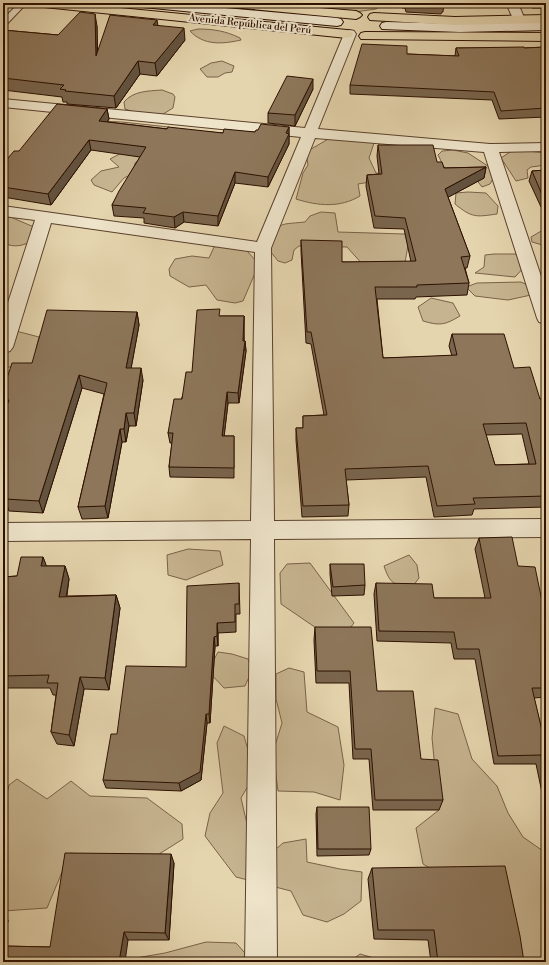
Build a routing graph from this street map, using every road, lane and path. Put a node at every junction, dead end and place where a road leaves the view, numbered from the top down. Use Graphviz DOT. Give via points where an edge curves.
graph roads {
  1 [pos="23,3"];
  2 [pos="34,3"];
  3 [pos="132,3"];
  4 [pos="221,3"];
  5 [pos="512,3"];
  6 [pos="374,17"];
  7 [pos="546,19"];
  8 [pos="519,20"];
  9 [pos="3,23"];
  10 [pos="386,26"];
  11 [pos="546,26"];
  12 [pos="351,28"];
  13 [pos="546,38"];
  14 [pos="3,103"];
  15 [pos="309,133"];
  16 [pos="546,147"];
  17 [pos="490,148"];
  18 [pos="3,211"];
  19 [pos="45,216"];
  20 [pos="263,248"];
  21 [pos="546,318"];
  22 [pos="3,347"];
  23 [pos="546,528"];
  24 [pos="262,530"];
  25 [pos="3,532"];
  26 [pos="262,962"];
  1 -- 9 [label="lane"];
  2 -- 12 [label="highway, Avenida República del Perú"];
  3 -- 12 [label="street"];
  4 -- 12 [label="highway, Avenida República del Perú"];
  5 -- 8 [label="street"];
  6 -- 8 [label="highway"];
  6 -- 10 [label="highway"];
  6 -- 12 [label="highway"];
  7 -- 8 [label="highway"];
  10 -- 11 [label="street"];
  10 -- 12 [label="highway" via="379,34"];
  12 -- 13 [label="highway, Avenida República del Perú"];
  12 -- 15 [label="street"];
  14 -- 15 [label="street"];
  15 -- 17 [label="street"];
  15 -- 20 [label="street"];
  16 -- 17 [label="street"];
  17 -- 21 [label="street"];
  18 -- 19 [label="street"];
  19 -- 20 [label="street"];
  19 -- 22 [label="street"];
  20 -- 24 [label="street"];
  23 -- 24 [label="street"];
  24 -- 25 [label="street"];
  24 -- 26 [label="street"];
}
